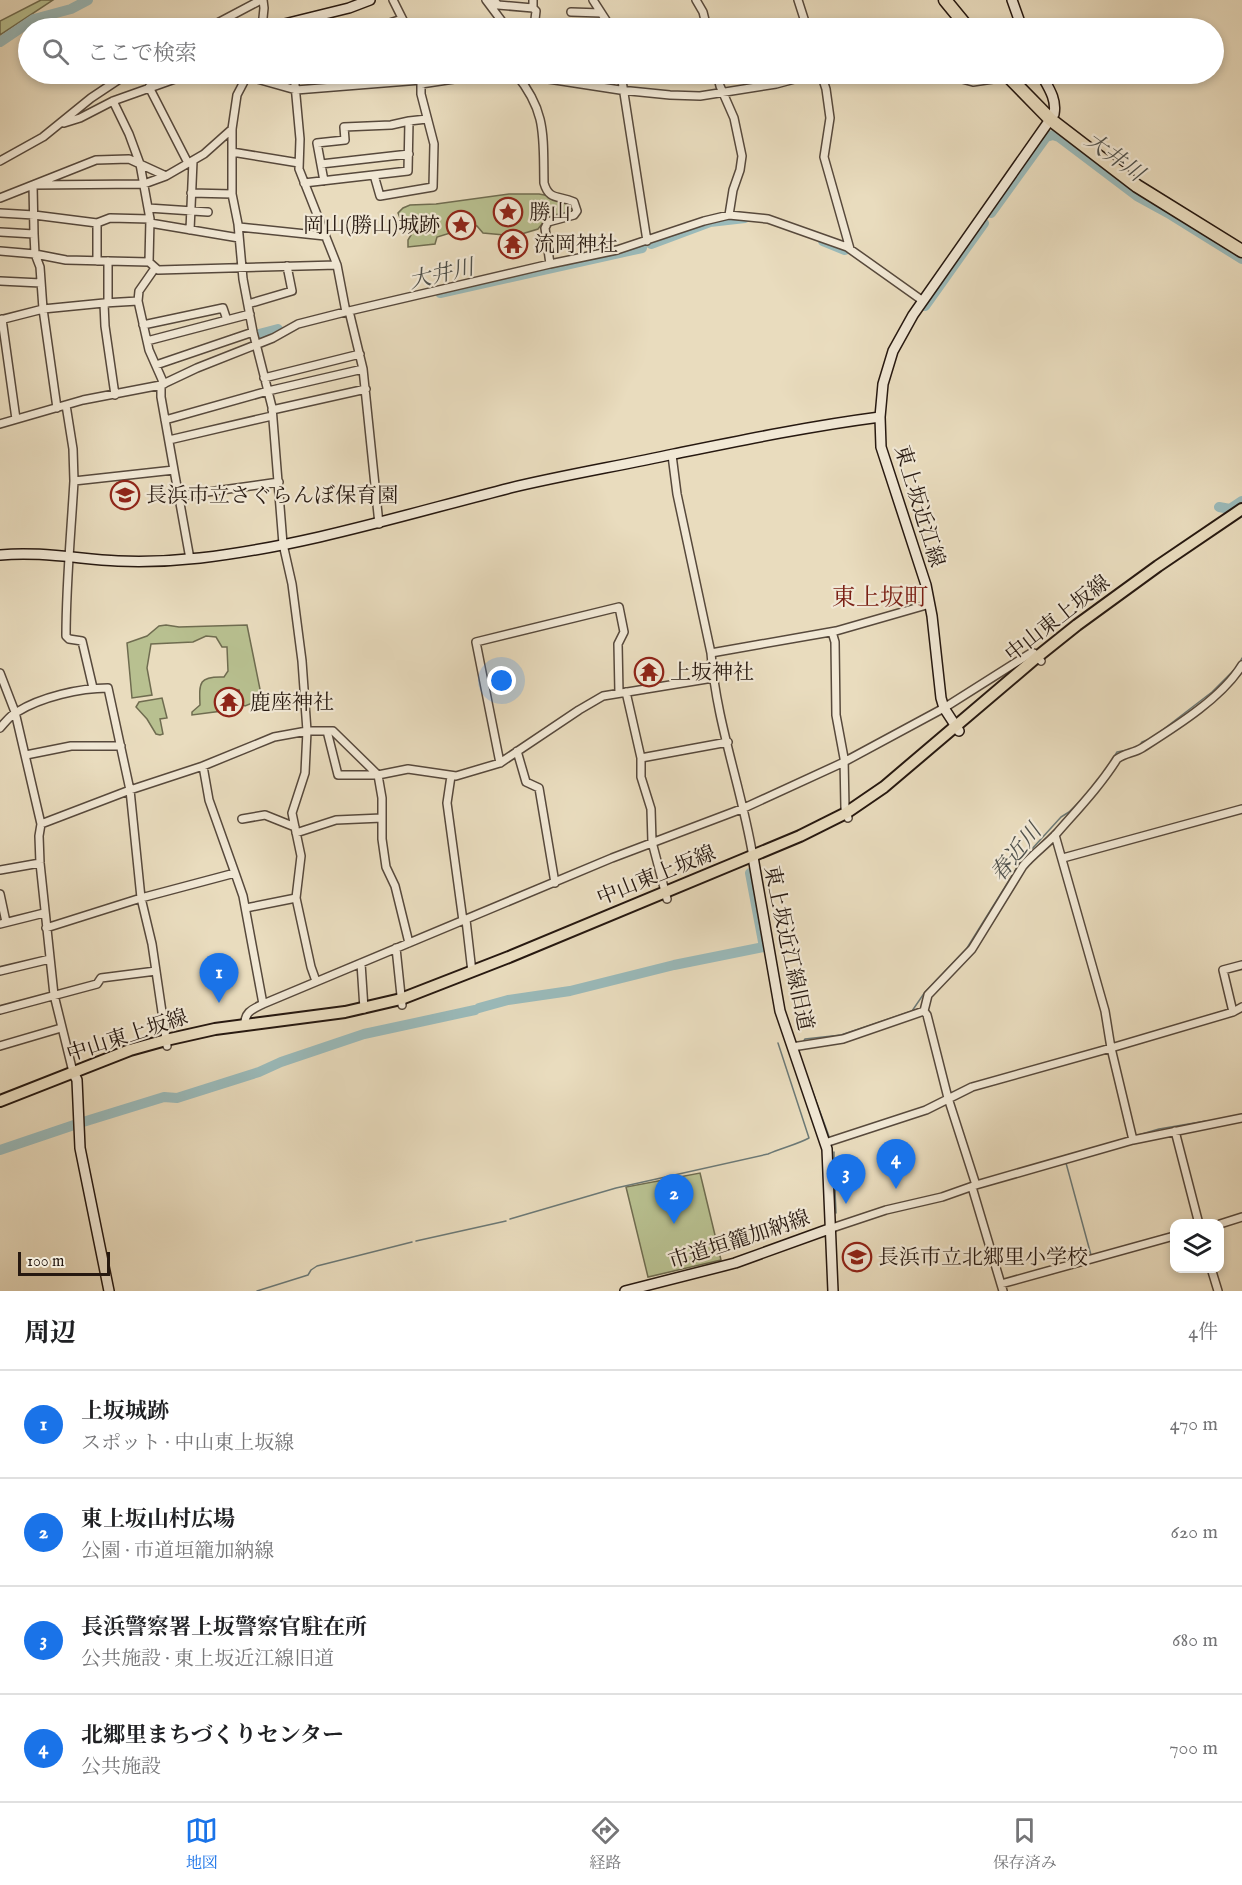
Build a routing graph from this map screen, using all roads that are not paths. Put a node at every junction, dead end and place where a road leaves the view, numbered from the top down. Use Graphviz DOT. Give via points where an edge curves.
graph roads {
  1 [pos="262,0"];
  2 [pos="370,0"];
  3 [pos="393,0"];
  4 [pos="486,0"];
  5 [pos="494,0"];
  6 [pos="593,0"];
  7 [pos="696,0"];
  8 [pos="798,0"];
  9 [pos="945,0"];
  10 [pos="1012,0"];
  11 [pos="533,4"];
  12 [pos="572,12"];
  13 [pos="602,13"];
  14 [pos="227,18"];
  15 [pos="263,18"];
  16 [pos="316,18"];
  17 [pos="402,18"];
  18 [pos="500,18"];
  19 [pos="605,18"];
  20 [pos="704,18"];
  21 [pos="804,18"];
  22 [pos="960,18"];
  23 [pos="1018,18"];
  24 [pos="113,84"];
  25 [pos="158,84"];
  26 [pos="242,84"];
  27 [pos="276,84"];
  28 [pos="295,84"];
  29 [pos="364,84"];
  30 [pos="421,84"];
  31 [pos="524,84"];
  32 [pos="584,84"];
  33 [pos="623,84"];
  34 [pos="720,84"];
  35 [pos="776,84"];
  36 [pos="824,84"];
  37 [pos="1016,84"];
  38 [pos="1046,84"];
  39 [pos="149,87"];
  40 [pos="296,90"];
  41 [pos="624,90"];
  42 [pos="723,92"];
  43 [pos="113,101"];
  44 [pos="427,119"];
  45 [pos="1051,120"];
  46 [pos="409,121"];
  47 [pos="58,125"];
  48 [pos="232,129"];
  49 [pos="232,152"];
  50 [pos="409,154"];
  51 [pos="0,161"];
  52 [pos="191,162"];
  53 [pos="300,163"];
  54 [pos="140,164"];
  55 [pos="321,164"];
  56 [pos="374,175"];
  57 [pos="166,176"];
  58 [pos="324,181"];
  59 [pos="304,183"];
  60 [pos="144,184"];
  61 [pos="33,185"];
  62 [pos="191,193"];
  63 [pos="231,194"];
  64 [pos="0,198"];
  65 [pos="148,208"];
  66 [pos="191,210"];
  67 [pos="208,212"];
  68 [pos="0,213"];
  69 [pos="34,215"];
  70 [pos="729,215"];
  71 [pos="150,221"];
  72 [pos="97,223"];
  73 [pos="238,227"];
  74 [pos="190,230"];
  75 [pos="0,232"];
  76 [pos="34,234"];
  77 [pos="325,236"];
  78 [pos="239,238"];
  79 [pos="647,241"];
  80 [pos="850,249"];
  81 [pos="0,251"];
  82 [pos="1242,251"];
  83 [pos="35,254"];
  84 [pos="97,261"];
  85 [pos="108,261"];
  86 [pos="149,262"];
  87 [pos="550,264"];
  88 [pos="337,265"];
  89 [pos="287,266"];
  90 [pos="242,267"];
  91 [pos="155,268"];
  92 [pos="0,280"];
  93 [pos="41,283"];
  94 [pos="138,301"];
  95 [pos="923,301"];
  96 [pos="106,303"];
  97 [pos="248,304"];
  98 [pos="43,309"];
  99 [pos="347,312"];
  100 [pos="250,314"];
  101 [pos="1,319"];
  102 [pos="227,320"];
  103 [pos="143,325"];
  104 [pos="253,332"];
  105 [pos="147,341"];
  106 [pos="256,344"];
  107 [pos="360,354"];
  108 [pos="156,365"];
  109 [pos="363,369"];
  110 [pos="264,378"];
  111 [pos="162,385"];
  112 [pos="366,389"];
  113 [pos="268,391"];
  114 [pos="115,395"];
  115 [pos="66,405"];
  116 [pos="57,408"];
  117 [pos="272,413"];
  118 [pos="880,417"];
  119 [pos="16,419"];
  120 [pos="165,420"];
  121 [pos="0,424"];
  122 [pos="169,440"];
  123 [pos="672,455"];
  124 [pos="174,470"];
  125 [pos="74,481"];
  126 [pos="279,482"];
  127 [pos="179,496"];
  128 [pos="1242,509"];
  129 [pos="1242,516"];
  130 [pos="379,524"];
  131 [pos="283,544"];
  132 [pos="0,555"];
  133 [pos="70,557"];
  134 [pos="190,559"];
  135 [pos="930,604"];
  136 [pos="832,632"];
  137 [pos="711,653"];
  138 [pos="1039,659"];
  139 [pos="1242,665"];
  140 [pos="0,673"];
  141 [pos="713,678"];
  142 [pos="93,688"];
  143 [pos="623,693"];
  144 [pos="944,708"];
  145 [pos="15,712"];
  146 [pos="0,728"];
  147 [pos="957,729"];
  148 [pos="307,731"];
  149 [pos="327,732"];
  150 [pos="728,742"];
  151 [pos="121,746"];
  152 [pos="517,751"];
  153 [pos="26,755"];
  154 [pos="641,758"];
  155 [pos="500,762"];
  156 [pos="844,762"];
  157 [pos="203,766"];
  158 [pos="378,776"];
  159 [pos="451,776"];
  160 [pos="130,790"];
  161 [pos="744,808"];
  162 [pos="1242,809"];
  163 [pos="847,816"];
  164 [pos="382,818"];
  165 [pos="242,819"];
  166 [pos="41,824"];
  167 [pos="296,830"];
  168 [pos="1055,835"];
  169 [pos="652,842"];
  170 [pos="1063,858"];
  171 [pos="753,860"];
  172 [pos="40,863"];
  173 [pos="0,870"];
  174 [pos="235,873"];
  175 [pos="555,883"];
  176 [pos="0,894"];
  177 [pos="666,896"];
  178 [pos="141,898"];
  179 [pos="296,898"];
  180 [pos="246,908"];
  181 [pos="44,913"];
  182 [pos="465,920"];
  183 [pos="3,923"];
  184 [pos="46,928"];
  185 [pos="409,943"];
  186 [pos="396,948"];
  187 [pos="50,959"];
  188 [pos="361,963"];
  189 [pos="1242,965"];
  190 [pos="0,971"];
  191 [pos="156,971"];
  192 [pos="472,972"];
  193 [pos="316,981"];
  194 [pos="54,995"];
  195 [pos="401,1002"];
  196 [pos="263,1004"];
  197 [pos="1242,1007"];
  198 [pos="364,1009"];
  199 [pos="0,1010"];
  200 [pos="924,1011"];
  201 [pos="1233,1012"];
  202 [pos="245,1025"];
  203 [pos="61,1028"];
  204 [pos="166,1043"];
  205 [pos="0,1046"];
  206 [pos="792,1047"];
  207 [pos="1111,1048"];
  208 [pos="74,1075"];
  209 [pos="948,1098"];
  210 [pos="0,1101"];
  211 [pos="0,1107"];
  212 [pos="1242,1119"];
  213 [pos="1175,1131"];
  214 [pos="1132,1140"];
  215 [pos="825,1143"];
  216 [pos="974,1186"];
  217 [pos="1242,1217"];
  218 [pos="1198,1219"];
  219 [pos="1224,1223"];
  220 [pos="829,1229"];
  221 [pos="1170,1237"];
  222 [pos="1213,1273"];
  223 [pos="1002,1288"];
  224 [pos="109,1291"];
  225 [pos="625,1291"];
  226 [pos="833,1291"];
  227 [pos="1218,1291"];
  1 -- 14 [label="street"];
  1 -- 15 [label="street"];
  2 -- 16 [label="street"];
  3 -- 17 [label="street"];
  4 -- 18 [label="street"];
  5 -- 11 [label="street" via="498,5"];
  6 -- 13 [label="street"];
  7 -- 20 [label="street"];
  8 -- 21 [label="street"];
  9 -- 22 [label="highway"];
  10 -- 23 [label="street"];
  12 -- 13 [label="street"];
  13 -- 19 [label="street"];
  24 -- 47 [label="street"];
  25 -- 39 [label="street"];
  26 -- 48 [label="street"];
  27 -- 40 [label="street"];
  28 -- 40 [label="street"];
  29 -- 40 [label="street"];
  30 -- 44 [label="street"];
  31 -- 87 [label="street" via="541,116 544,183 552,195 574,202 577,211 548,222 545,228"];
  32 -- 41 [label="street"];
  33 -- 41 [label="street"];
  34 -- 42 [label="street"];
  35 -- 42 [label="street"];
  36 -- 80 [label="street" via="830,118 824,157"];
  37 -- 45 [label="highway"];
  38 -- 45 [label="street" via="1056,106"];
  39 -- 43 [label="street"];
  39 -- 52 [label="street"];
  40 -- 53 [label="street"];
  41 -- 42 [label="street" via="690,96"];
  41 -- 79 [label="street"];
  42 -- 70 [label="street" via="734,118 742,156"];
  43 -- 47 [label="street"];
  43 -- 54 [label="street"];
  44 -- 46 [label="street"];
  44 -- 56 [label="street" via="434,144 433,187 380,196"];
  45 -- 82 [label="highway" via="1137,186"];
  45 -- 95 [label="street, 東上坂近江線"];
  46 -- 50 [label="street"];
  46 -- 55 [label="street" via="344,127 345,140 317,143"];
  47 -- 51 [label="street"];
  48 -- 49 [label="street"];
  48 -- 52 [label="street"];
  49 -- 53 [label="street"];
  49 -- 63 [label="street"];
  50 -- 55 [label="street"];
  50 -- 56 [label="street" via="408,171"];
  52 -- 57 [label="street"];
  52 -- 62 [label="street"];
  53 -- 59 [label="street"];
  54 -- 57 [label="street"];
  54 -- 60 [label="street"];
  54 -- 61 [label="street" via="129,159 96,160"];
  55 -- 58 [label="street"];
  56 -- 58 [label="street"];
  57 -- 60 [label="street"];
  58 -- 59 [label="street"];
  59 -- 77 [label="street"];
  60 -- 61 [label="street"];
  60 -- 65 [label="street"];
  61 -- 64 [label="street"];
  61 -- 69 [label="street"];
  62 -- 63 [label="street"];
  62 -- 66 [label="street"];
  63 -- 73 [label="street"];
  65 -- 66 [label="street"];
  65 -- 71 [label="street"];
  66 -- 67 [label="street"];
  66 -- 74 [label="street"];
  68 -- 69 [label="street"];
  69 -- 72 [label="street"];
  69 -- 76 [label="street"];
  70 -- 79 [label="street"];
  70 -- 80 [label="street" via="768,219"];
  71 -- 72 [label="street" via="110,218"];
  71 -- 74 [label="street"];
  71 -- 86 [label="street"];
  72 -- 84 [label="street"];
  73 -- 77 [label="street"];
  73 -- 78 [label="street"];
  74 -- 78 [label="street"];
  75 -- 76 [label="street"];
  76 -- 83 [label="street"];
  77 -- 88 [label="street"];
  78 -- 90 [label="street"];
  79 -- 87 [label="street"];
  80 -- 95 [label="street"];
  81 -- 83 [label="street"];
  83 -- 84 [label="street"];
  83 -- 93 [label="street"];
  84 -- 85 [label="street"];
  85 -- 86 [label="street"];
  85 -- 96 [label="street"];
  86 -- 91 [label="street"];
  87 -- 99 [label="street"];
  88 -- 89 [label="street"];
  88 -- 99 [label="street"];
  89 -- 90 [label="street"];
  89 -- 97 [label="street" via="292,291"];
  90 -- 91 [label="street"];
  90 -- 97 [label="street"];
  91 -- 94 [label="street" via="139,291"];
  92 -- 93 [label="street"];
  93 -- 98 [label="street"];
  94 -- 96 [label="street"];
  94 -- 103 [label="street"];
  95 -- 118 [label="street, 東上坂近江線" via="893,351 883,384"];
  96 -- 98 [label="street"];
  96 -- 114 [label="street" via="105,326"];
  97 -- 100 [label="street"];
  98 -- 101 [label="street"];
  98 -- 116 [label="street"];
  99 -- 106 [label="street" via="298,324"];
  99 -- 107 [label="street"];
  100 -- 102 [label="street"];
  100 -- 104 [label="street"];
  101 -- 119 [label="street"];
  102 -- 103 [label="street" via="223,308"];
  102 -- 105 [label="street"];
  103 -- 105 [label="street"];
  104 -- 106 [label="street"];
  104 -- 108 [label="street"];
  105 -- 108 [label="street"];
  106 -- 110 [label="street"];
  106 -- 111 [label="street"];
  107 -- 109 [label="street"];
  107 -- 110 [label="street"];
  108 -- 111 [label="street"];
  109 -- 112 [label="street"];
  109 -- 113 [label="street"];
  110 -- 113 [label="street"];
  111 -- 114 [label="street"];
  111 -- 120 [label="street"];
  112 -- 117 [label="street"];
  112 -- 130 [label="street"];
  113 -- 117 [label="street"];
  113 -- 120 [label="street"];
  114 -- 115 [label="street"];
  115 -- 116 [label="street"];
  115 -- 125 [label="street"];
  116 -- 119 [label="street"];
  117 -- 122 [label="street"];
  117 -- 126 [label="street"];
  118 -- 123 [label="street" via="809,426"];
  118 -- 135 [label="street, 東上坂近江線" via="885,464"];
  119 -- 121 [label="street"];
  120 -- 122 [label="street"];
  122 -- 124 [label="street"];
  123 -- 130 [label="street" via="511,488"];
  123 -- 137 [label="street"];
  124 -- 125 [label="street"];
  124 -- 127 [label="street"];
  125 -- 133 [label="street"];
  126 -- 127 [label="street"];
  126 -- 131 [label="street"];
  127 -- 134 [label="street"];
  128 -- 138 [label="main road, 中山東上坂線" via="1125,589"];
  129 -- 138 [label="main road, 中山東上坂線"];
  130 -- 131 [label="street"];
  131 -- 134 [label="street"];
  131 -- 148 [label="street" via="302,661"];
  132 -- 133 [label="street"];
  133 -- 134 [label="street" via="119,561"];
  133 -- 142 [label="street" via="66,636 82,641"];
  135 -- 136 [label="street"];
  135 -- 144 [label="street, 東上坂近江線"];
  136 -- 137 [label="street"];
  136 -- 156 [label="street" via="836,715"];
  137 -- 141 [label="street"];
  138 -- 144 [label="street" via="1031,653"];
  138 -- 147 [label="main road, 中山東上坂線"];
  139 -- 168 [label="street" via="1209,700 1140,750 1117,759 1105,779"];
  140 -- 145 [label="street"];
  141 -- 143 [label="street"];
  141 -- 150 [label="street"];
  142 -- 145 [label="street" via="52,697"];
  142 -- 151 [label="street" via="108,688"];
  143 -- 152 [label="street" via="603,696"];
  143 -- 154 [label="street"];
  143 -- 155 [label="street" via="618,644 624,632 619,607 476,642"];
  144 -- 147 [label="street, 東上坂近江線"];
  144 -- 156 [label="street"];
  145 -- 146 [label="street"];
  145 -- 153 [label="street"];
  147 -- 163 [label="main road, 中山東上坂線"];
  148 -- 149 [label="street"];
  148 -- 157 [label="street" via="274,738"];
  148 -- 167 [label="street" via="305,773 292,813"];
  149 -- 158 [label="street" via="333,732"];
  149 -- 158 [label="street" via="338,775"];
  150 -- 154 [label="street"];
  150 -- 161 [label="street"];
  151 -- 153 [label="street" via="71,746"];
  151 -- 160 [label="street"];
  152 -- 155 [label="street"];
  152 -- 175 [label="street" via="526,782 539,788"];
  153 -- 166 [label="street"];
  154 -- 169 [label="street" via="641,777 651,809"];
  155 -- 159 [label="street"];
  156 -- 161 [label="street"];
  156 -- 163 [label="street"];
  157 -- 160 [label="street"];
  157 -- 174 [label="street" via="209,800"];
  158 -- 159 [label="street" via="408,769"];
  158 -- 164 [label="street"];
  159 -- 182 [label="street" via="447,803"];
  160 -- 166 [label="street"];
  160 -- 178 [label="street"];
  161 -- 169 [label="street"];
  161 -- 171 [label="street"];
  162 -- 170 [label="street"];
  163 -- 171 [label="main road, 中山東上坂線"];
  164 -- 167 [label="street" via="336,820"];
  164 -- 185 [label="street" via="386,867 395,886"];
  165 -- 167 [label="street" via="265,815"];
  166 -- 172 [label="street"];
  167 -- 179 [label="street" via="301,855"];
  168 -- 170 [label="street"];
  168 -- 200 [label="street" via="1030,857 972,948 928,995"];
  169 -- 175 [label="street"];
  169 -- 177 [label="street"];
  170 -- 207 [label="street" via="1105,1011"];
  171 -- 177 [label="main road, 中山東上坂線"];
  171 -- 206 [label="street, 東上坂近江線旧道" via="780,1011"];
  172 -- 173 [label="street"];
  172 -- 181 [label="street"];
  174 -- 178 [label="street"];
  174 -- 180 [label="street"];
  175 -- 182 [label="street"];
  176 -- 183 [label="street"];
  177 -- 192 [label="main road, 中山東上坂線"];
  177 -- 195 [label="main road, 中山東上坂線" via="473,978"];
  178 -- 184 [label="street"];
  178 -- 191 [label="street"];
  179 -- 180 [label="street"];
  179 -- 193 [label="street"];
  180 -- 196 [label="street"];
  181 -- 183 [label="street"];
  181 -- 184 [label="street"];
  182 -- 185 [label="street"];
  182 -- 192 [label="street"];
  184 -- 187 [label="street"];
  185 -- 186 [label="street"];
  186 -- 188 [label="street"];
  186 -- 195 [label="street"];
  187 -- 190 [label="street"];
  187 -- 194 [label="street"];
  188 -- 193 [label="street"];
  188 -- 198 [label="street"];
  189 -- 201 [label="street" via="1223,970"];
  191 -- 194 [label="street" via="101,978 97,984"];
  191 -- 204 [label="street"];
  192 -- 195 [label="main road, 中山東上坂線"];
  193 -- 196 [label="street"];
  194 -- 199 [label="street"];
  194 -- 203 [label="street"];
  195 -- 198 [label="main road, 中山東上坂線"];
  195 -- 204 [label="main road, 中山東上坂線" via="345,1018"];
  196 -- 202 [label="street" via="250,1011"];
  197 -- 201 [label="street"];
  198 -- 202 [label="main road, 中山東上坂線"];
  200 -- 206 [label="street" via="843,1039"];
  200 -- 209 [label="street"];
  201 -- 207 [label="street"];
  202 -- 204 [label="main road, 中山東上坂線"];
  203 -- 205 [label="street"];
  203 -- 208 [label="street"];
  204 -- 208 [label="main road, 中山東上坂線" via="130,1050"];
  206 -- 215 [label="street, 東上坂近江線旧道"];
  207 -- 209 [label="street" via="972,1087"];
  207 -- 214 [label="street"];
  208 -- 210 [label="main road, 中山東上坂線"];
  208 -- 211 [label="main road, 中山東上坂線"];
  208 -- 224 [label="street" via="80,1148"];
  209 -- 215 [label="street" via="926,1110"];
  209 -- 216 [label="street"];
  212 -- 213 [label="street"];
  213 -- 214 [label="street"];
  213 -- 218 [label="street"];
  214 -- 216 [label="street"];
  215 -- 220 [label="street, 東上坂近江線旧道"];
  216 -- 220 [label="street"];
  216 -- 223 [label="street"];
  217 -- 219 [label="street"];
  220 -- 225 [label="street, 市道垣籠加納線" via="735,1263"];
  220 -- 226 [label="street, 東上坂近江線旧道"];
  221 -- 223 [label="street"];
  222 -- 227 [label="street"];
}
